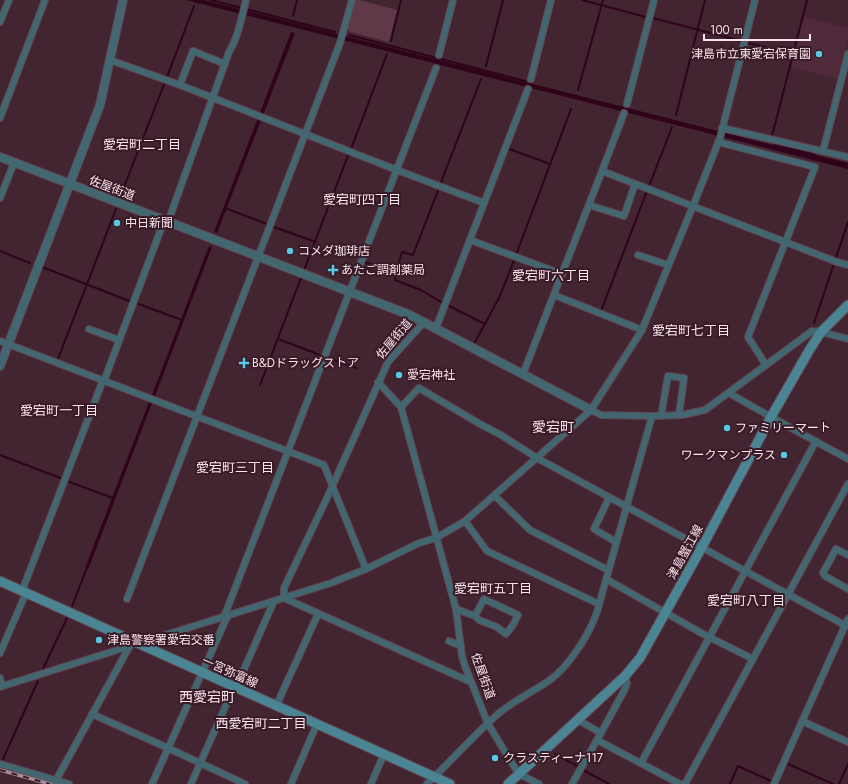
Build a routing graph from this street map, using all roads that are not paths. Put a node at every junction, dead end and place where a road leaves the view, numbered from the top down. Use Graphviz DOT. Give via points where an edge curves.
graph roads {
  1 [pos="8,0"];
  2 [pos="45,0"];
  3 [pos="123,0"];
  4 [pos="246,0"];
  5 [pos="352,0"];
  6 [pos="453,0"];
  7 [pos="551,0"];
  8 [pos="654,0"];
  9 [pos="755,0"];
  10 [pos="0,22"];
  11 [pos="848,54"];
  12 [pos="439,55"];
  13 [pos="110,60"];
  14 [pos="225,64"];
  15 [pos="436,68"];
  16 [pos="846,73"];
  17 [pos="531,79"];
  18 [pos="180,85"];
  19 [pos="528,89"];
  20 [pos="213,98"];
  21 [pos="628,104"];
  22 [pos="624,113"];
  23 [pos="0,118"];
  24 [pos="722,129"];
  25 [pos="304,134"];
  26 [pos="719,140"];
  27 [pos="823,150"];
  28 [pos="0,157"];
  29 [pos="848,157"];
  30 [pos="14,163"];
  31 [pos="397,170"];
  32 [pos="602,171"];
  33 [pos="69,184"];
  34 [pos="635,184"];
  35 [pos="0,198"];
  36 [pos="484,203"];
  37 [pos="589,205"];
  38 [pos="693,206"];
  39 [pos="166,221"];
  40 [pos="470,240"];
  41 [pos="786,242"];
  42 [pos="638,255"];
  43 [pos="258,257"];
  44 [pos="668,265"];
  45 [pos="848,265"];
  46 [pos="562,274"];
  47 [pos="350,292"];
  48 [pos="554,295"];
  49 [pos="848,304"];
  50 [pos="424,322"];
  51 [pos="436,328"];
  52 [pos="89,329"];
  53 [pos="642,330"];
  54 [pos="821,332"];
  55 [pos="848,339"];
  56 [pos="119,340"];
  57 [pos="0,341"];
  58 [pos="8,344"];
  59 [pos="766,365"];
  60 [pos="0,366"];
  61 [pos="523,374"];
  62 [pos="104,381"];
  63 [pos="378,382"];
  64 [pos="729,392"];
  65 [pos="401,407"];
  66 [pos="591,410"];
  67 [pos="652,416"];
  68 [pos="661,416"];
  69 [pos="679,416"];
  70 [pos="197,417"];
  71 [pos="771,417"];
  72 [pos="816,441"];
  73 [pos="288,452"];
  74 [pos="537,458"];
  75 [pos="848,459"];
  76 [pos="848,484"];
  77 [pos="332,486"];
  78 [pos="495,496"];
  79 [pos="610,498"];
  80 [pos="626,508"];
  81 [pos="465,521"];
  82 [pos="436,538"];
  83 [pos="616,542"];
  84 [pos="702,547"];
  85 [pos="848,555"];
  86 [pos="366,569"];
  87 [pos="608,570"];
  88 [pos="745,570"];
  89 [pos="606,579"];
  90 [pos="0,581"];
  91 [pos="848,589"];
  92 [pos="24,592"];
  93 [pos="788,594"];
  94 [pos="284,598"];
  95 [pos="127,599"];
  96 [pos="274,601"];
  97 [pos="599,604"];
  98 [pos="456,609"];
  99 [pos="665,612"];
  100 [pos="318,614"];
  101 [pos="226,616"];
  102 [pos="475,616"];
  103 [pos="848,619"];
  104 [pos="844,627"];
  105 [pos="709,636"];
  106 [pos="449,641"];
  107 [pos="134,643"];
  108 [pos="461,646"];
  109 [pos="0,653"];
  110 [pos="753,658"];
  111 [pos="202,673"];
  112 [pos="626,676"];
  113 [pos="0,678"];
  114 [pos="471,682"];
  115 [pos="1,687"];
  116 [pos="234,687"];
  117 [pos="276,706"];
  118 [pos="92,714"];
  119 [pos="578,720"];
  120 [pos="802,721"];
  121 [pos="317,724"];
  122 [pos="488,724"];
  123 [pos="601,733"];
  124 [pos="597,740"];
  125 [pos="848,742"];
  126 [pos="168,748"];
  127 [pos="384,754"];
  128 [pos="641,763"];
  129 [pos="0,764"];
  130 [pos="200,764"];
  131 [pos="518,774"];
  132 [pos="434,777"];
  133 [pos="56,782"];
  134 [pos="293,783"];
  135 [pos="69,784"];
  136 [pos="152,784"];
  137 [pos="190,784"];
  138 [pos="245,784"];
  139 [pos="371,784"];
  140 [pos="427,784"];
  141 [pos="450,784"];
  142 [pos="508,784"];
  143 [pos="539,784"];
  144 [pos="572,784"];
  145 [pos="680,784"];
  146 [pos="685,784"];
  147 [pos="774,784"];
  1 -- 10 [label="street"];
  2 -- 23 [label="street"];
  3 -- 13 [label="street"];
  4 -- 14 [label="street" via="243,16"];
  5 -- 25 [label="street" via="340,43"];
  6 -- 12 [label="street"];
  7 -- 17 [label="street"];
  8 -- 21 [label="street"];
  9 -- 24 [label="street"];
  11 -- 16 [label="street"];
  13 -- 18 [label="street"];
  13 -- 33 [label="street" via="100,105"];
  14 -- 18 [label="street" via="193,51"];
  14 -- 20 [label="street"];
  15 -- 31 [label="street"];
  16 -- 27 [label="street"];
  18 -- 20 [label="street"];
  19 -- 36 [label="street"];
  20 -- 25 [label="street"];
  20 -- 39 [label="street"];
  22 -- 32 [label="street"];
  24 -- 26 [label="street"];
  24 -- 27 [label="street"];
  25 -- 31 [label="street"];
  25 -- 43 [label="street"];
  26 -- 38 [label="street"];
  26 -- 41 [label="street" via="815,167"];
  27 -- 29 [label="street"];
  28 -- 30 [label="street, 佐屋街道"];
  30 -- 33 [label="street, 佐屋街道"];
  30 -- 35 [label="street"];
  31 -- 36 [label="street"];
  31 -- 47 [label="street"];
  32 -- 34 [label="street"];
  32 -- 37 [label="street"];
  33 -- 39 [label="street, 佐屋街道"];
  33 -- 58 [label="street"];
  34 -- 37 [label="street" via="624,216"];
  34 -- 38 [label="street"];
  36 -- 40 [label="street"];
  37 -- 46 [label="street"];
  38 -- 41 [label="street"];
  38 -- 44 [label="street"];
  39 -- 43 [label="street, 佐屋街道"];
  39 -- 56 [label="street"];
  40 -- 46 [label="street"];
  40 -- 51 [label="street"];
  41 -- 45 [label="street"];
  41 -- 59 [label="street" via="748,337"];
  42 -- 44 [label="street"];
  43 -- 47 [label="street, 佐屋街道"];
  43 -- 70 [label="street"];
  44 -- 53 [label="street"];
  46 -- 48 [label="street"];
  47 -- 50 [label="street, 佐屋街道"];
  47 -- 73 [label="street"];
  48 -- 53 [label="street"];
  48 -- 61 [label="street"];
  49 -- 54 [label="main road, 津島蟹江線"];
  50 -- 51 [label="street"];
  50 -- 63 [label="street, 佐屋街道" via="388,362"];
  51 -- 61 [label="street"];
  52 -- 56 [label="street"];
  53 -- 66 [label="street"];
  54 -- 55 [label="street"];
  54 -- 59 [label="street" via="812,332"];
  54 -- 71 [label="main road, 津島蟹江線"];
  56 -- 62 [label="street"];
  57 -- 58 [label="street"];
  58 -- 60 [label="street"];
  58 -- 62 [label="street"];
  59 -- 64 [label="street"];
  61 -- 66 [label="street"];
  62 -- 70 [label="street"];
  62 -- 92 [label="street"];
  63 -- 65 [label="street, 佐屋街道"];
  63 -- 77 [label="street"];
  64 -- 69 [label="street" via="705,410"];
  64 -- 71 [label="street"];
  65 -- 74 [label="street" via="419,388 501,434"];
  65 -- 82 [label="street, 佐屋街道"];
  66 -- 67 [label="street" via="601,415"];
  66 -- 74 [label="street"];
  67 -- 68 [label="street"];
  67 -- 80 [label="street"];
  68 -- 69 [label="street"];
  68 -- 69 [label="street" via="668,376 684,378"];
  70 -- 73 [label="street"];
  70 -- 95 [label="street"];
  71 -- 72 [label="street"];
  71 -- 84 [label="main road, 津島蟹江線"];
  72 -- 75 [label="street"];
  72 -- 88 [label="street"];
  73 -- 77 [label="street" via="324,465"];
  73 -- 101 [label="street"];
  74 -- 78 [label="street"];
  74 -- 79 [label="street"];
  76 -- 93 [label="street"];
  77 -- 86 [label="street"];
  77 -- 94 [label="street" via="284,588"];
  78 -- 81 [label="street"];
  78 -- 87 [label="street" via="530,530"];
  79 -- 80 [label="street"];
  79 -- 83 [label="street" via="594,529"];
  80 -- 83 [label="street"];
  80 -- 84 [label="street"];
  81 -- 82 [label="street"];
  81 -- 97 [label="street" via="487,551"];
  82 -- 86 [label="street" via="419,543"];
  82 -- 98 [label="street, 佐屋街道"];
  83 -- 87 [label="street"];
  84 -- 88 [label="street"];
  84 -- 99 [label="main road, 津島蟹江線"];
  85 -- 91 [label="street" via="836,549 823,573"];
  86 -- 94 [label="street"];
  87 -- 89 [label="street"];
  88 -- 93 [label="street"];
  88 -- 105 [label="street"];
  89 -- 97 [label="street"];
  89 -- 99 [label="street"];
  90 -- 92 [label="main road, 一宮弥富線"];
  92 -- 107 [label="main road, 一宮弥富線"];
  92 -- 109 [label="street"];
  93 -- 104 [label="street"];
  93 -- 110 [label="street"];
  94 -- 96 [label="street"];
  94 -- 100 [label="street"];
  96 -- 101 [label="street"];
  96 -- 116 [label="street"];
  97 -- 122 [label="street" via="594,621 568,662 552,678 500,712"];
  98 -- 102 [label="street"];
  98 -- 108 [label="street, 佐屋街道"];
  99 -- 105 [label="street"];
  99 -- 112 [label="main road, 津島蟹江線" via="640,658"];
  100 -- 114 [label="street"];
  100 -- 117 [label="street"];
  101 -- 107 [label="street"];
  101 -- 111 [label="street"];
  102 -- 102 [label="street" via="506,634 518,615 484,599"];
  103 -- 104 [label="street"];
  104 -- 120 [label="street"];
  105 -- 110 [label="street"];
  105 -- 128 [label="street"];
  106 -- 108 [label="street"];
  107 -- 111 [label="main road, 一宮弥富線"];
  107 -- 115 [label="street"];
  107 -- 118 [label="street"];
  108 -- 114 [label="street, 佐屋街道"];
  110 -- 146 [label="street"];
  111 -- 116 [label="main road, 一宮弥富線"];
  111 -- 126 [label="street"];
  112 -- 119 [label="main road, 津島蟹江線"];
  112 -- 123 [label="street" via="627,683"];
  113 -- 115 [label="street"];
  114 -- 122 [label="street, 佐屋街道"];
  116 -- 117 [label="main road, 一宮弥富線"];
  116 -- 130 [label="street"];
  117 -- 121 [label="main road, 一宮弥富線"];
  118 -- 126 [label="street"];
  118 -- 133 [label="street"];
  119 -- 123 [label="street"];
  119 -- 131 [label="main road, 津島蟹江線"];
  120 -- 125 [label="street"];
  120 -- 147 [label="street"];
  121 -- 127 [label="main road, 一宮弥富線"];
  121 -- 134 [label="street"];
  122 -- 131 [label="street, 佐屋街道"];
  122 -- 132 [label="street"];
  123 -- 124 [label="street"];
  124 -- 128 [label="street"];
  124 -- 144 [label="street"];
  126 -- 130 [label="street"];
  126 -- 136 [label="street"];
  127 -- 132 [label="main road, 一宮弥富線"];
  127 -- 139 [label="street"];
  128 -- 145 [label="street"];
  129 -- 133 [label="street"];
  130 -- 137 [label="street"];
  130 -- 138 [label="street"];
  131 -- 142 [label="main road, 津島蟹江線"];
  131 -- 143 [label="street"];
  132 -- 140 [label="street"];
  132 -- 141 [label="main road, 一宮弥富線"];
  133 -- 135 [label="street"];
}
